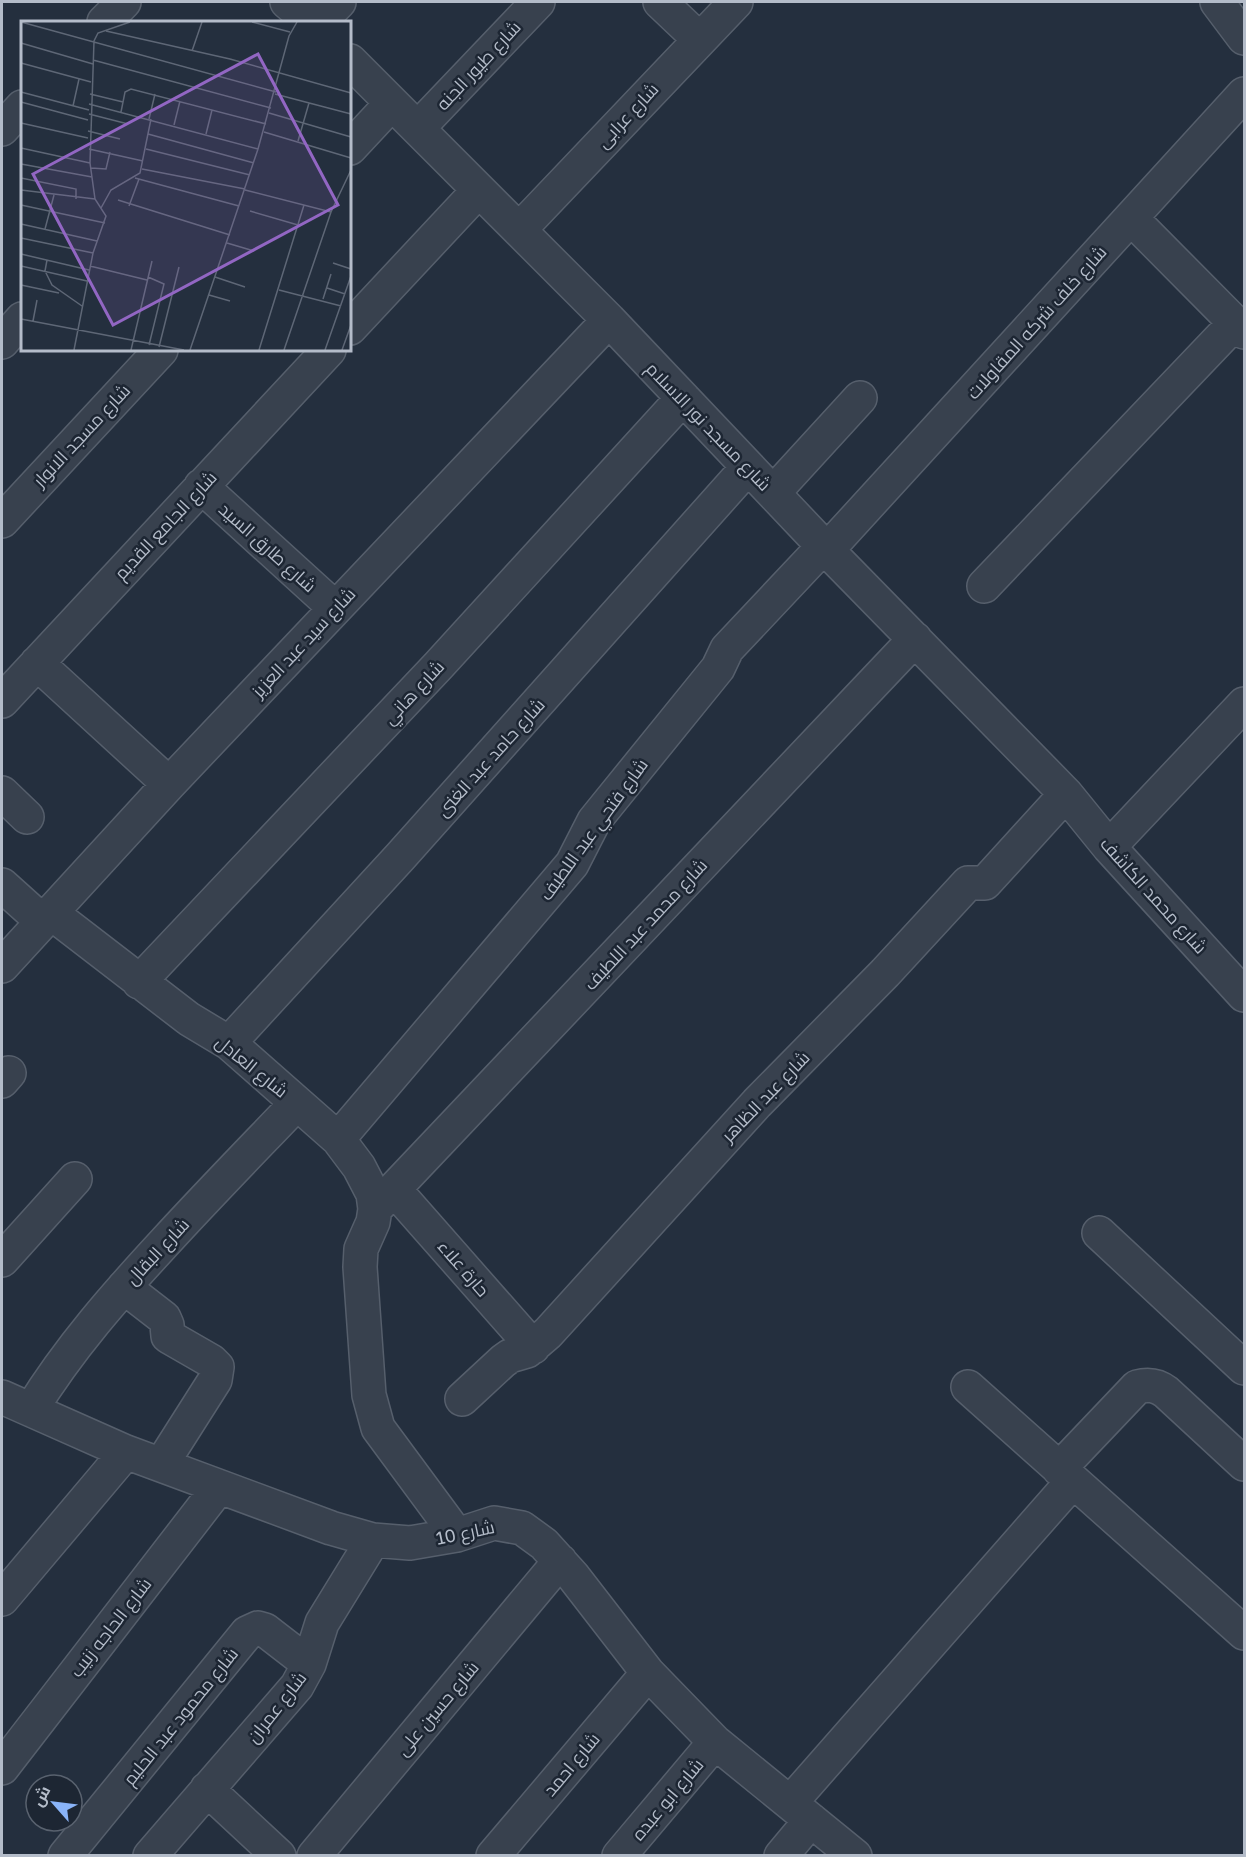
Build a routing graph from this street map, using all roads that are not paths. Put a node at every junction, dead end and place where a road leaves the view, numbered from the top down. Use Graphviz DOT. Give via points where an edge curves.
graph roads {
  1 [pos="124,2"];
  2 [pos="339,2"];
  3 [pos="538,2"];
  4 [pos="660,2"];
  5 [pos="736,2"];
  6 [pos="1217,2"];
  7 [pos="304,17"];
  8 [pos="105,21"];
  9 [pos="1245,38"];
  10 [pos="699,39"];
  11 [pos="351,62"];
  12 [pos="1245,94"];
  13 [pos="392,103"];
  14 [pos="21,108"];
  15 [pos="2,129"];
  16 [pos="418,129"];
  17 [pos="351,147"];
  18 [pos="479,190"];
  19 [pos="1131,218"];
  20 [pos="519,230"];
  21 [pos="21,320"];
  22 [pos="609,320"];
  23 [pos="351,327"];
  24 [pos="1240,328"];
  25 [pos="2,342"];
  26 [pos="160,351"];
  27 [pos="328,351"];
  28 [pos="683,398"];
  29 [pos="860,398"];
  30 [pos="748,467"];
  31 [pos="201,486"];
  32 [pos="773,493"];
  33 [pos="2,521"];
  34 [pos="826,548"];
  35 [pos="984,586"];
  36 [pos="335,608"];
  37 [pos="915,639"];
  38 [pos="38,663"];
  39 [pos="2,701"];
  40 [pos="1245,704"];
  41 [pos="169,784"];
  42 [pos="2,793"];
  43 [pos="1066,794"];
  44 [pos="27,817"];
  45 [pos="1109,847"];
  46 [pos="2,885"];
  47 [pos="46,917"];
  48 [pos="2,966"];
  49 [pos="139,982"];
  50 [pos="1245,995"];
  51 [pos="229,1043"];
  52 [pos="297,1103"];
  53 [pos="338,1139"];
  54 [pos="75,1179"];
  55 [pos="379,1210"];
  56 [pos="1099,1233"];
  57 [pos="2,1260"];
  58 [pos="124,1287"];
  59 [pos="533,1347"];
  60 [pos="1245,1368"];
  61 [pos="968,1387"];
  62 [pos="2,1397"];
  63 [pos="462,1400"];
  64 [pos="31,1410"];
  65 [pos="126,1452"];
  66 [pos="1245,1464"];
  67 [pos="160,1465"];
  68 [pos="1066,1475"];
  69 [pos="219,1486"];
  70 [pos="457,1535"];
  71 [pos="373,1540"];
  72 [pos="560,1561"];
  73 [pos="2,1599"];
  74 [pos="1245,1633"];
  75 [pos="309,1664"];
  76 [pos="648,1673"];
  77 [pos="715,1742"];
  78 [pos="2,1767"];
  79 [pos="207,1789"];
  80 [pos="801,1811"];
  81 [pos="64,1856"];
  82 [pos="150,1856"];
  83 [pos="279,1856"];
  84 [pos="315,1856"];
  85 [pos="493,1856"];
  86 [pos="619,1856"];
  87 [pos="781,1856"];
  88 [pos="855,1856"];
  1 -- 8 [label="street"];
  2 -- 7 [label="street"];
  3 -- 16 [label="street, شارع طيور الجنه"];
  4 -- 10 [label="street"];
  5 -- 10 [label="street, شارع عرابى"];
  6 -- 9 [label="street"];
  10 -- 20 [label="street, شارع عرابى"];
  11 -- 13 [label="street, شارع مسجد نور الاسلام"];
  12 -- 19 [label="street, شارع خلف شركه المقاولات"];
  13 -- 16 [label="street, شارع مسجد نور الاسلام"];
  13 -- 17 [label="street"];
  14 -- 15 [label="street"];
  16 -- 18 [label="street, شارع مسجد نور الاسلام"];
  18 -- 20 [label="street, شارع مسجد نور الاسلام"];
  18 -- 23 [label="street"];
  19 -- 24 [label="street"];
  19 -- 34 [label="street, شارع خلف شركه المقاولات"];
  20 -- 22 [label="street, شارع مسجد نور الاسلام"];
  21 -- 25 [label="street"];
  22 -- 28 [label="street, شارع مسجد نور الاسلام"];
  22 -- 36 [label="street, شارع سيد عبد العزيز"];
  24 -- 35 [label="street"];
  26 -- 33 [label="street, شارع مسجد الانوار"];
  27 -- 31 [label="street, شارع الجامع القديم"];
  28 -- 30 [label="street, شارع مسجد نور الاسلام"];
  28 -- 49 [label="street, شارع هاني" via="438,666"];
  29 -- 32 [label="street"];
  30 -- 32 [label="street, شارع مسجد نور الاسلام"];
  30 -- 51 [label="street, شارع حامد عبد الغنى"];
  31 -- 36 [label="street, شارع طارق السيد"];
  31 -- 38 [label="street, شارع الجامع القديم"];
  32 -- 34 [label="street, شارع مسجد نور الاسلام"];
  34 -- 37 [label="street, شارع مسجد نور الاسلام"];
  34 -- 53 [label="street, شارع فتحي عبد اللطيف" via="727,649 718,668 594,821 572,864"];
  36 -- 41 [label="street, شارع سيد عبد العزيز"];
  37 -- 43 [label="street, شارع مسجد نور الاسلام"];
  37 -- 55 [label="street, شارع محمد عبد اللطيف"];
  38 -- 39 [label="street, شارع الجامع القديم"];
  38 -- 41 [label="street"];
  40 -- 45 [label="street"];
  41 -- 47 [label="street, شارع سيد عبد العزيز"];
  42 -- 44 [label="street"];
  43 -- 45 [label="street, شارع محمد الكاشف"];
  43 -- 59 [label="street, شارع عبد الظاهر" via="985,883 968,883 757,1103"];
  45 -- 50 [label="street, شارع محمد الكاشف"];
  46 -- 47 [label="street, شارع العادل"];
  47 -- 48 [label="street, شارع سيد عبد العزيز"];
  47 -- 49 [label="street, شارع العادل"];
  49 -- 51 [label="street, شارع العادل"];
  51 -- 52 [label="street, شارع العادل"];
  52 -- 53 [label="street, شارع العادل"];
  52 -- 58 [label="street, شارع البقال"];
  53 -- 55 [label="street, شارع العادل" via="359,1167"];
  54 -- 57 [label="street"];
  55 -- 59 [label="street, حارة علاء"];
  55 -- 70 [label="street" via="361,1249 360,1266 372,1413 378,1428"];
  56 -- 60 [label="street"];
  58 -- 64 [label="street, شارع البقال" via="71,1350"];
  58 -- 67 [label="street" via="164,1318 168,1336 217,1367 215,1380"];
  59 -- 63 [label="street, شارع عبد الظاهر" via="503,1361"];
  61 -- 68 [label="street"];
  62 -- 64 [label="street, شارع 10"];
  64 -- 65 [label="street, شارع 10"];
  65 -- 67 [label="street, شارع 10"];
  65 -- 73 [label="street"];
  66 -- 68 [label="street" via="1166,1392 1145,1385 1137,1387"];
  67 -- 69 [label="street, شارع 10"];
  68 -- 74 [label="street"];
  68 -- 80 [label="street"];
  69 -- 71 [label="street, شارع 10"];
  69 -- 78 [label="street, شارع الحاجه زنيب"];
  70 -- 71 [label="street, شارع 10" via="410,1543"];
  70 -- 72 [label="street, شارع 10" via="494,1523 522,1528"];
  71 -- 75 [label="street, شارع عمران" via="322,1623"];
  72 -- 76 [label="street, شارع 10"];
  72 -- 84 [label="street, شارع حسين على"];
  75 -- 79 [label="street, شارع عمران" via="297,1686"];
  75 -- 81 [label="street, شارع محمود عبد الحليم" via="265,1630 258,1628 248,1633"];
  76 -- 77 [label="street, شارع 10"];
  76 -- 85 [label="street, شارع احمد"];
  77 -- 80 [label="street, شارع 10"];
  77 -- 86 [label="street, شارع ابو عبده"];
  79 -- 82 [label="street, شارع عمران"];
  79 -- 83 [label="street"];
  80 -- 87 [label="street"];
  80 -- 88 [label="street, شارع 10"];
}
